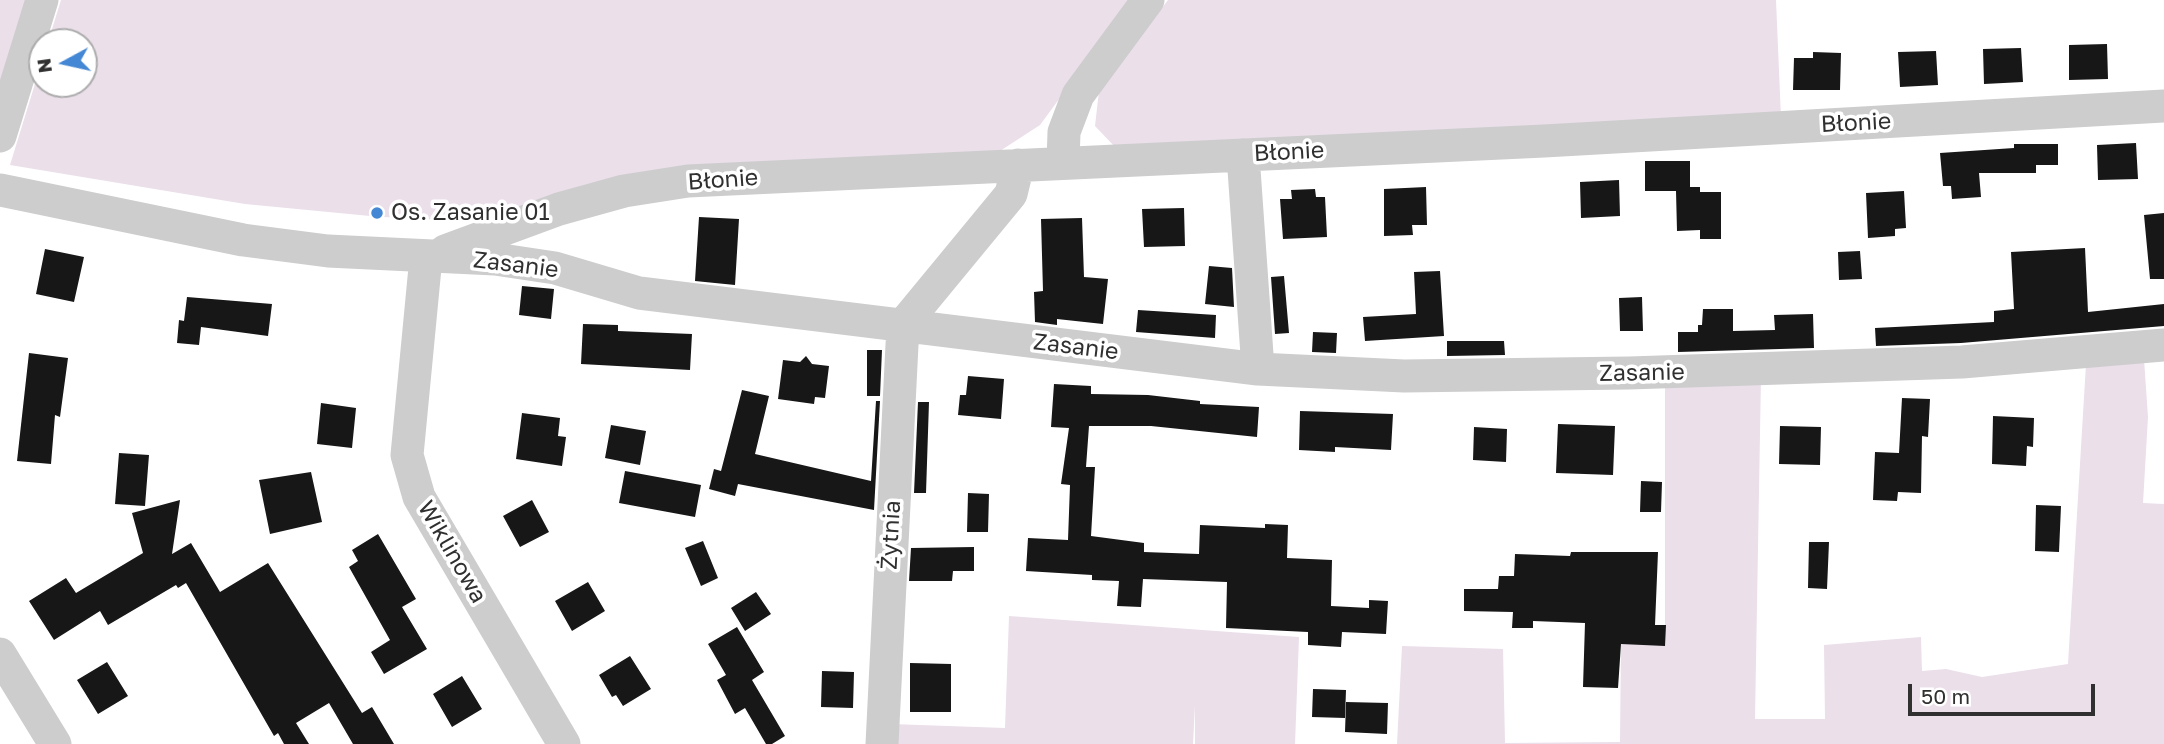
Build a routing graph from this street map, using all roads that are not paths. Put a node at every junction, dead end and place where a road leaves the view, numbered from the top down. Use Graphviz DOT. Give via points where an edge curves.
graph roads {
  1 [pos="42,0"];
  2 [pos="1148,0"];
  3 [pos="2164,106"];
  4 [pos="0,136"];
  5 [pos="1243,155"];
  6 [pos="1063,163"];
  7 [pos="1018,165"];
  8 [pos="1,198"];
  9 [pos="426,257"];
  10 [pos="903,325"];
  11 [pos="2164,345"];
  12 [pos="1258,369"];
  13 [pos="0,654"];
  14 [pos="54,744"];
  15 [pos="564,744"];
  16 [pos="882,744"];
  1 -- 4 [label="street"];
  2 -- 6 [label="street" via="1078,95 1064,132"];
  3 -- 5 [label="street, Błonie"];
  5 -- 6 [label="street, Błonie"];
  5 -- 12 [label="street"];
  6 -- 7 [label="street, Błonie"];
  7 -- 9 [label="street, Błonie" via="688,181 624,191 559,209"];
  7 -- 10 [label="street" via="1011,194"];
  8 -- 9 [label="street, Zasanie" via="243,240"];
  9 -- 10 [label="street, Zasanie" via="495,259 555,268 639,293"];
  9 -- 15 [label="street, Wiklinowa" via="407,455 419,497"];
  10 -- 12 [label="street, Zasanie"];
  10 -- 16 [label="street, Żytnia"];
  11 -- 12 [label="street, Zasanie" via="1962,362 1629,373 1404,376"];
  13 -- 14 [label="street"];
}
